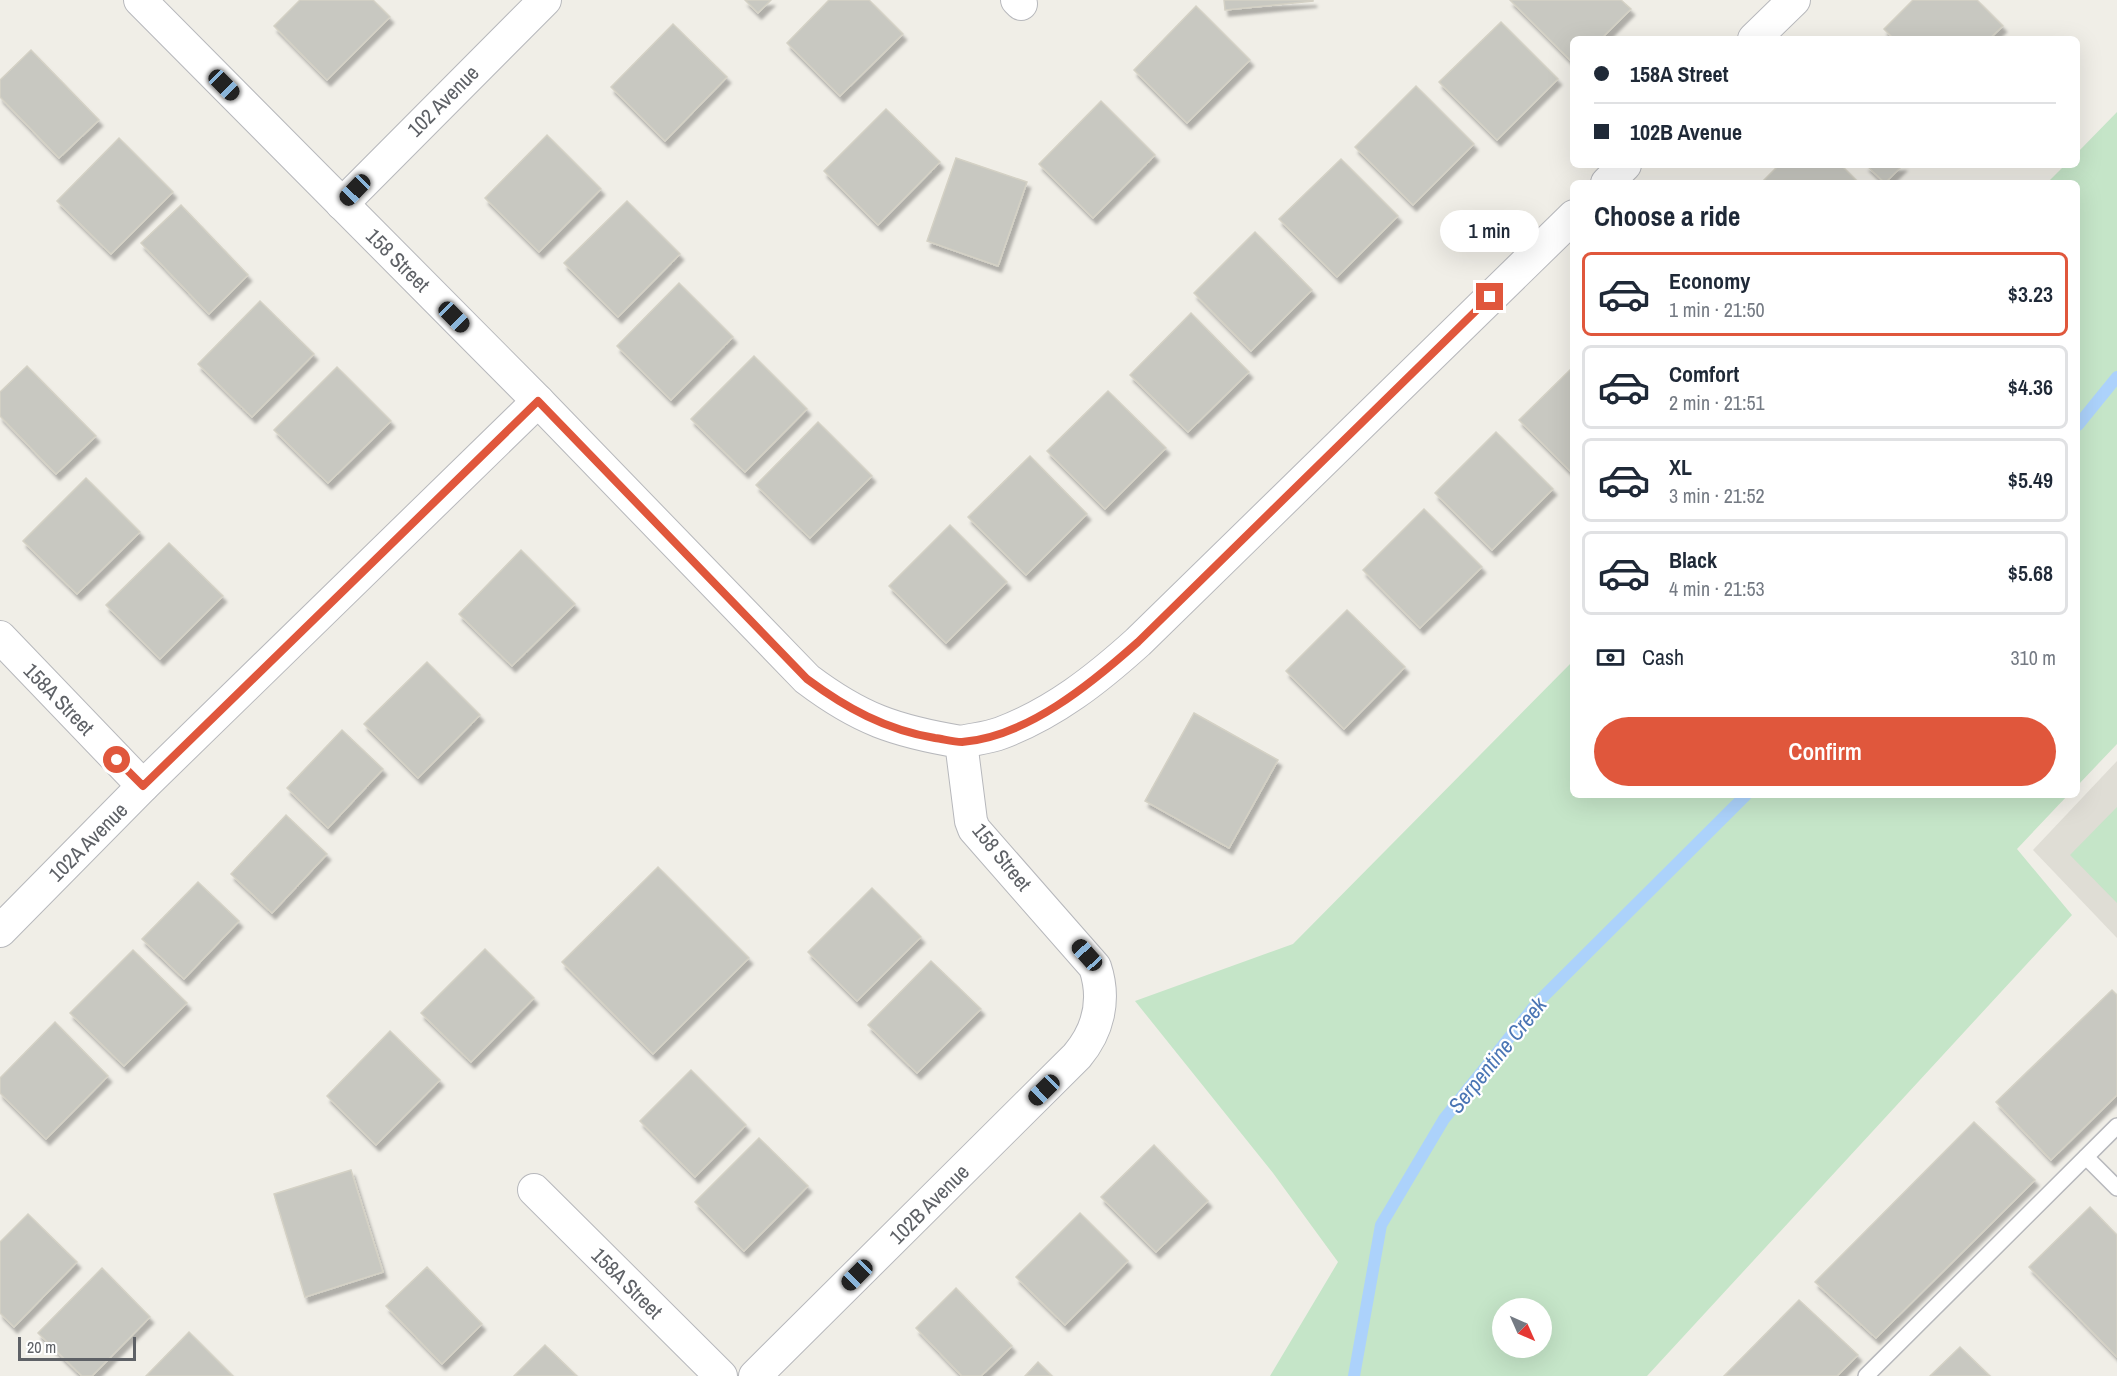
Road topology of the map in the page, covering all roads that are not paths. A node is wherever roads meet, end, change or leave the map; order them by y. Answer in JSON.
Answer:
{"nodes":[{"id":1,"x":140,"y":0,"type":"edge"},
{"id":2,"x":545,"y":0,"type":"edge"},
{"id":3,"x":1794,"y":0,"type":"edge"},
{"id":4,"x":1757,"y":36,"type":"edge"},
{"id":5,"x":1622,"y":168,"type":"edge"},
{"id":6,"x":1610,"y":180,"type":"edge"},
{"id":7,"x":342,"y":204,"type":"junction"},
{"id":8,"x":1570,"y":220,"type":"edge"},
{"id":9,"x":538,"y":401,"type":"junction"},
{"id":10,"x":0,"y":637,"type":"edge"},
{"id":11,"x":961,"y":742,"type":"junction"},
{"id":12,"x":143,"y":786,"type":"junction"},
{"id":13,"x":0,"y":931,"type":"edge"},
{"id":14,"x":1077,"y":1056,"type":"joint"},
{"id":15,"x":2117,"y":1126,"type":"edge"},
{"id":16,"x":2086,"y":1157,"type":"junction"},
{"id":17,"x":2117,"y":1188,"type":"edge"},
{"id":18,"x":534,"y":1190,"type":"dead end"},
{"id":19,"x":772,"y":1370,"type":"edge"},
{"id":20,"x":721,"y":1376,"type":"edge"},
{"id":21,"x":1866,"y":1376,"type":"edge"}],
"edges":[{"from":1,"to":7,"type":"street","name":"158 Street"},
{"from":2,"to":7,"type":"street","name":"102 Avenue"},
{"from":3,"to":4,"type":"street"},
{"from":5,"to":6,"type":"street"},
{"from":7,"to":9,"type":"street","name":"158 Street"},
{"from":8,"to":11,"type":"street"},
{"from":9,"to":11,"type":"street","name":"158 Street"},
{"from":9,"to":12,"type":"street","name":"102A Avenue"},
{"from":10,"to":12,"type":"street","name":"158A Street"},
{"from":11,"to":14,"type":"street","name":"158 Street"},
{"from":12,"to":13,"type":"street","name":"102A Avenue"},
{"from":14,"to":19,"type":"street","name":"102B Avenue"},
{"from":15,"to":16,"type":"lane"},
{"from":16,"to":17,"type":"lane"},
{"from":16,"to":21,"type":"lane"},
{"from":18,"to":20,"type":"street","name":"158A Street"}]}
